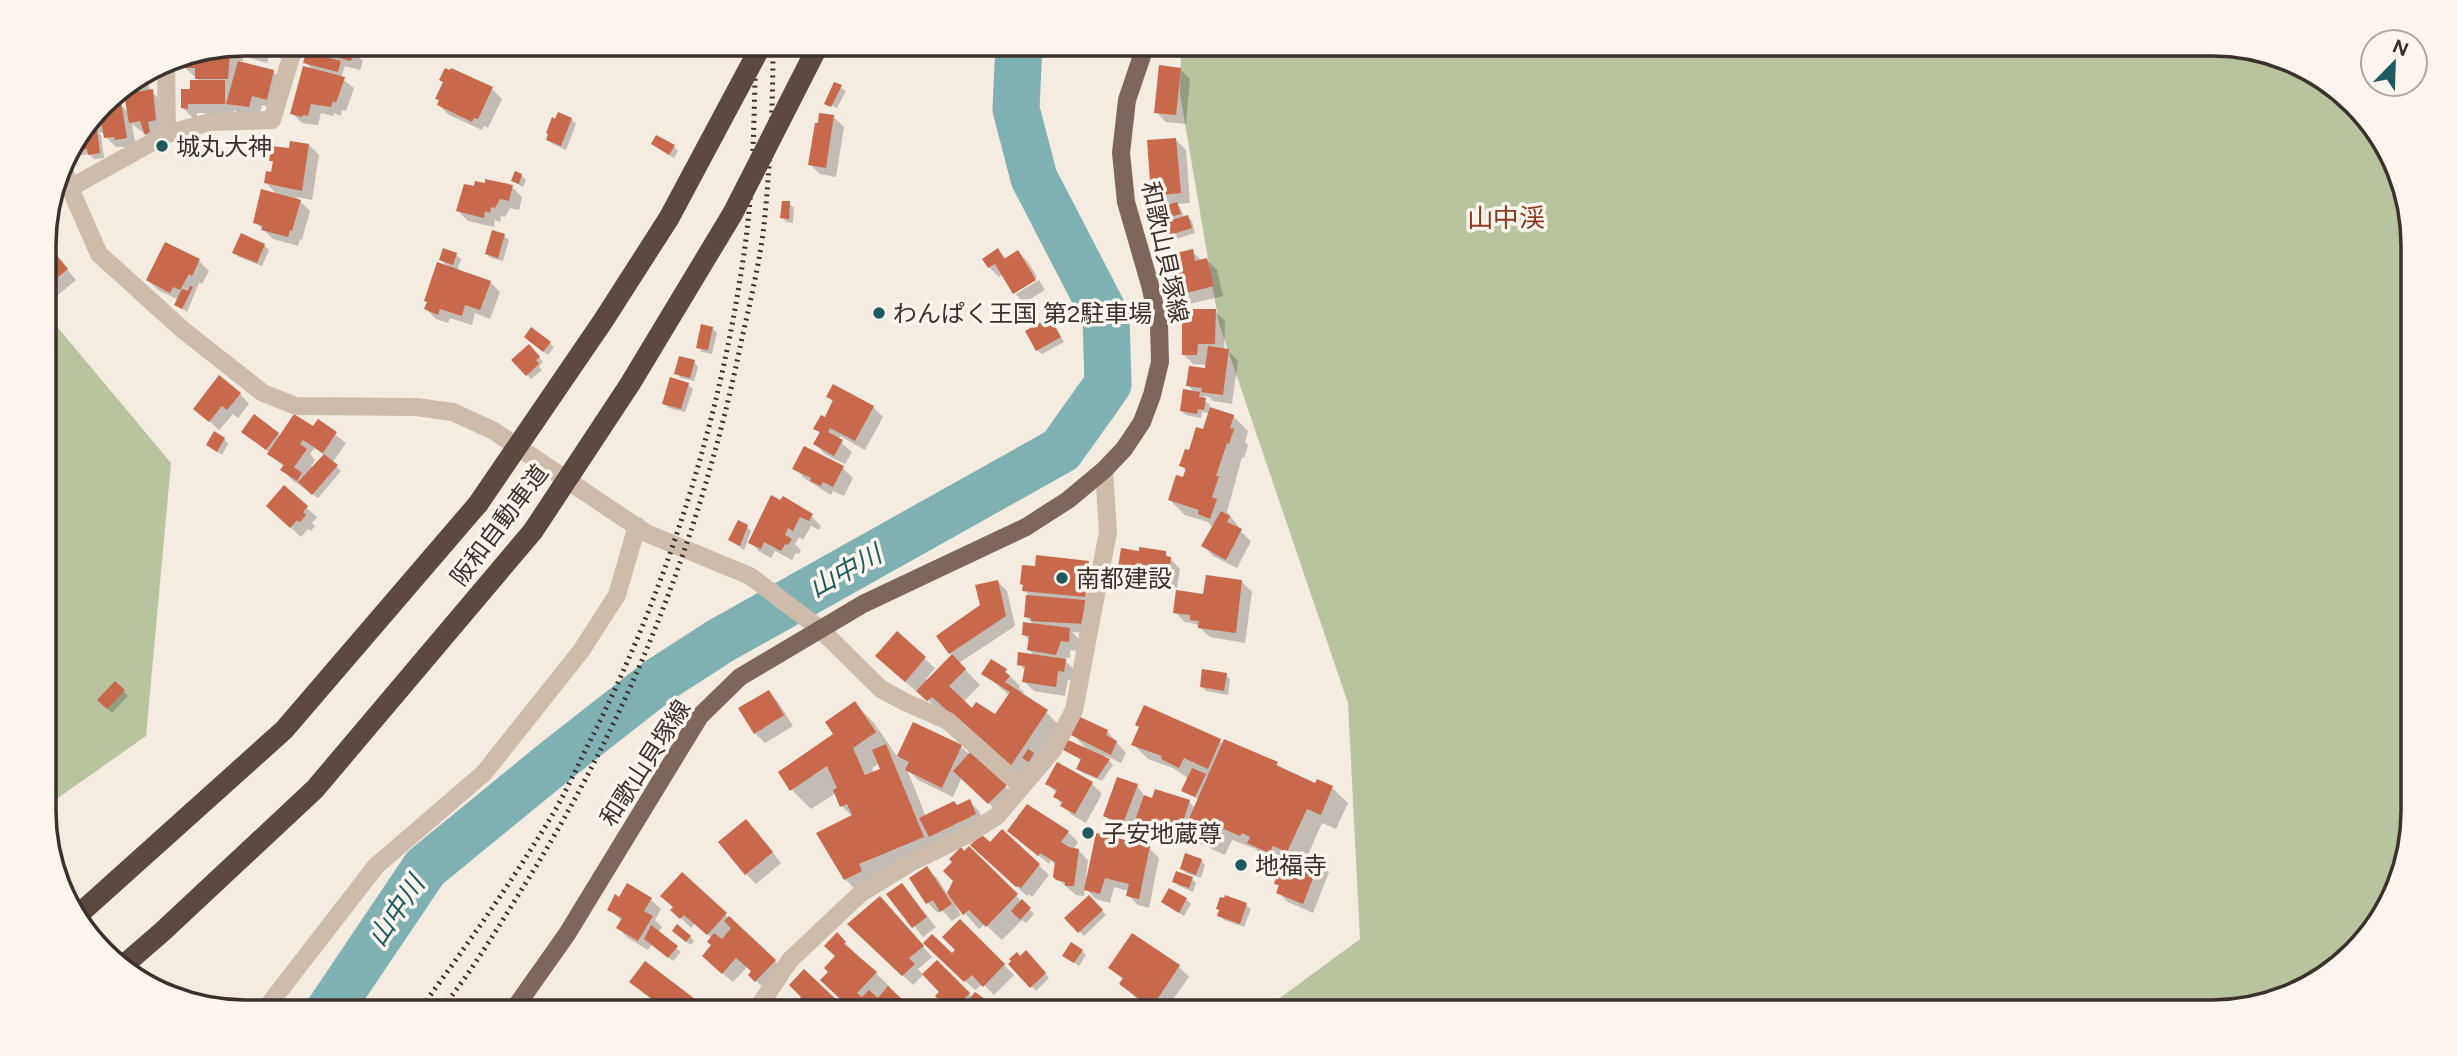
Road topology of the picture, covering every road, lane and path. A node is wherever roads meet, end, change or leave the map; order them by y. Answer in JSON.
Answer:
{"nodes":[{"id":1,"x":291,"y":56,"type":"edge"},
{"id":2,"x":756,"y":56,"type":"edge"},
{"id":3,"x":813,"y":56,"type":"edge"},
{"id":4,"x":1142,"y":56,"type":"edge"},
{"id":5,"x":166,"y":73,"type":"edge"},
{"id":6,"x":167,"y":134,"type":"junction"},
{"id":7,"x":67,"y":180,"type":"edge"},
{"id":8,"x":70,"y":188,"type":"junction"},
{"id":9,"x":1104,"y":470,"type":"junction"},
{"id":10,"x":637,"y":526,"type":"junction"},
{"id":11,"x":820,"y":628,"type":"junction"},
{"id":12,"x":1023,"y":787,"type":"junction"},
{"id":13,"x":84,"y":910,"type":"edge"},
{"id":14,"x":129,"y":960,"type":"edge"},
{"id":15,"x":272,"y":1000,"type":"edge"},
{"id":16,"x":521,"y":1000,"type":"edge"},
{"id":17,"x":763,"y":1000,"type":"edge"}],
"edges":[{"from":1,"to":6,"type":"street"},
{"from":2,"to":13,"type":"highway","name":"阪和自動車道","bridge":true},
{"from":3,"to":14,"type":"highway","name":"阪和自動車道","bridge":true},
{"from":4,"to":9,"type":"main road","name":"和歌山貝塚線"},
{"from":5,"to":6,"type":"street"},
{"from":6,"to":8,"type":"street"},
{"from":7,"to":8,"type":"street"},
{"from":8,"to":10,"type":"street"},
{"from":9,"to":11,"type":"main road","name":"和歌山貝塚線"},
{"from":9,"to":12,"type":"street"},
{"from":10,"to":11,"type":"street"},
{"from":10,"to":15,"type":"street"},
{"from":11,"to":12,"type":"street"},
{"from":11,"to":16,"type":"main road","name":"和歌山貝塚線"},
{"from":12,"to":17,"type":"street"}]}
